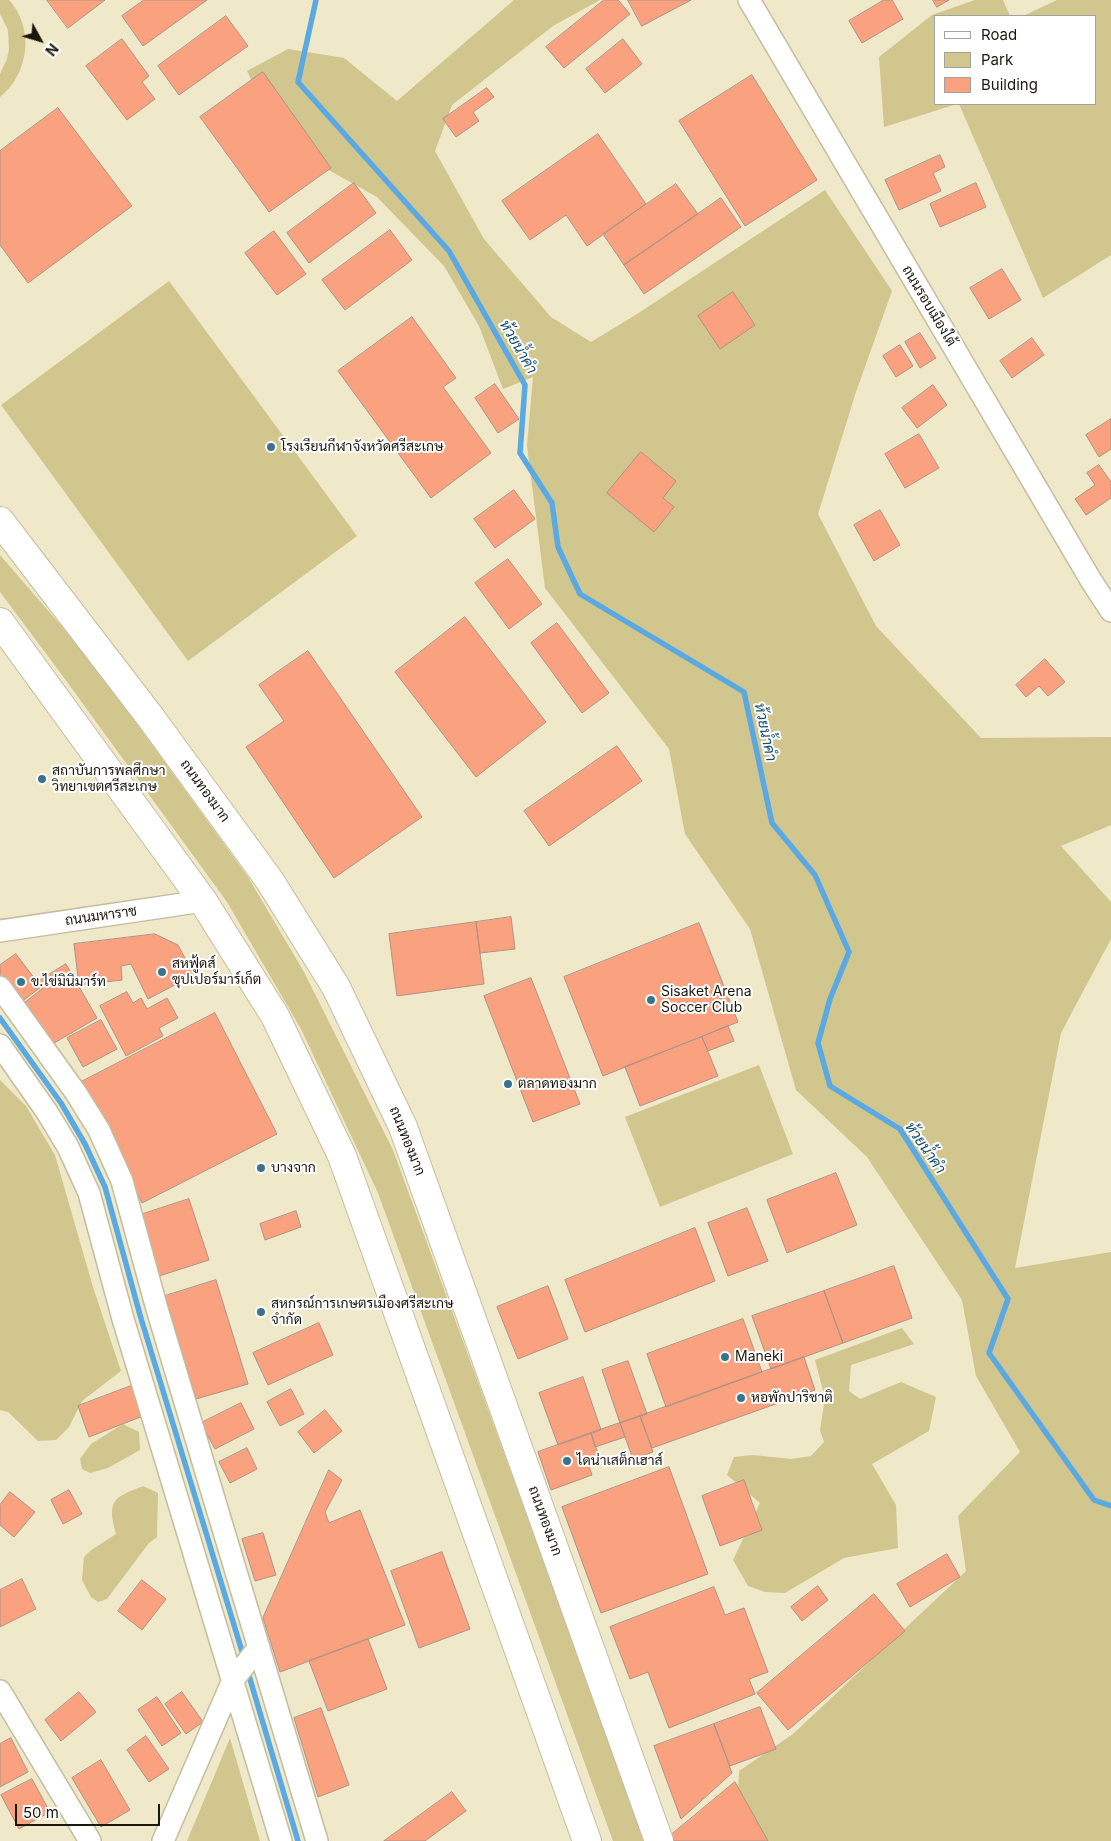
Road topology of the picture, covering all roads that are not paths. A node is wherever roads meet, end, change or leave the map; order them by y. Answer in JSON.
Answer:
{"nodes":[{"id":1,"x":749,"y":0,"type":"edge"},
{"id":2,"x":0,"y":520,"type":"edge"},
{"id":3,"x":1111,"y":611,"type":"edge"},
{"id":4,"x":0,"y":622,"type":"edge"},
{"id":5,"x":203,"y":900,"type":"junction"},
{"id":6,"x":0,"y":931,"type":"edge"},
{"id":7,"x":0,"y":987,"type":"edge"},
{"id":8,"x":0,"y":1045,"type":"edge"},
{"id":9,"x":259,"y":1647,"type":"junction"},
{"id":10,"x":233,"y":1680,"type":"junction"},
{"id":11,"x":0,"y":1691,"type":"edge"},
{"id":12,"x":90,"y":1841,"type":"edge"},
{"id":13,"x":163,"y":1841,"type":"edge"},
{"id":14,"x":281,"y":1841,"type":"edge"},
{"id":15,"x":317,"y":1841,"type":"edge"},
{"id":16,"x":587,"y":1841,"type":"edge"},
{"id":17,"x":659,"y":1841,"type":"edge"}],
"edges":[{"from":1,"to":3,"type":"street","name":"ถนนรอบเมืองใต้"},
{"from":2,"to":17,"type":"main road","name":"ถนนทองมาก"},
{"from":4,"to":5,"type":"main road"},
{"from":5,"to":6,"type":"street","name":"ถนนมหาราช"},
{"from":5,"to":16,"type":"main road"},
{"from":7,"to":9,"type":"street"},
{"from":8,"to":10,"type":"street"},
{"from":9,"to":10,"type":"street"},
{"from":9,"to":15,"type":"street"},
{"from":10,"to":13,"type":"street"},
{"from":10,"to":14,"type":"street"},
{"from":11,"to":12,"type":"street"}]}
